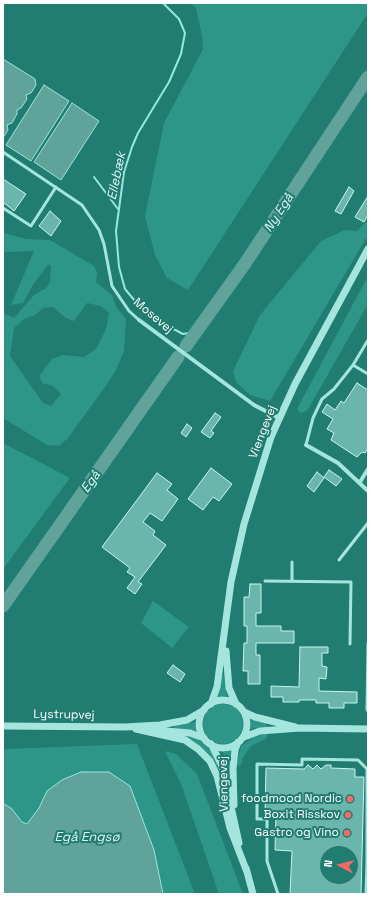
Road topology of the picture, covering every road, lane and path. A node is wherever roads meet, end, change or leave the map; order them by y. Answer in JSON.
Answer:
{"nodes":[{"id":1,"x":3,"y":152,"type":"edge"},
{"id":2,"x":56,"y":187,"type":"junction"},
{"id":3,"x":3,"y":208,"type":"edge"},
{"id":4,"x":368,"y":249,"type":"edge"},
{"id":5,"x":139,"y":320,"type":"joint"},
{"id":6,"x":368,"y":340,"type":"edge"},
{"id":7,"x":353,"y":365,"type":"junction"},
{"id":8,"x":368,"y":374,"type":"edge"},
{"id":9,"x":279,"y":418,"type":"junction"},
{"id":10,"x":306,"y":445,"type":"joint"},
{"id":11,"x":368,"y":469,"type":"edge"},
{"id":12,"x":360,"y":482,"type":"junction"},
{"id":13,"x":368,"y":491,"type":"edge"},
{"id":14,"x":368,"y":523,"type":"edge"},
{"id":15,"x":339,"y":560,"type":"dead end"},
{"id":16,"x":292,"y":562,"type":"dead end"},
{"id":17,"x":264,"y":581,"type":"dead end"},
{"id":18,"x":292,"y":581,"type":"junction"},
{"id":19,"x":225,"y":639,"type":"junction"},
{"id":20,"x":368,"y":643,"type":"edge"},
{"id":21,"x":350,"y":644,"type":"dead end"},
{"id":22,"x":211,"y":704,"type":"junction"},
{"id":23,"x":236,"y":704,"type":"junction"},
{"id":24,"x":204,"y":710,"type":"junction"},
{"id":25,"x":367,"y":710,"type":"dead end"},
{"id":26,"x":244,"y":712,"type":"junction"},
{"id":27,"x":3,"y":726,"type":"edge"},
{"id":28,"x":126,"y":727,"type":"junction"},
{"id":29,"x":300,"y":728,"type":"junction"},
{"id":30,"x":136,"y":729,"type":"junction"},
{"id":31,"x":368,"y":729,"type":"edge"},
{"id":32,"x":241,"y":740,"type":"junction"},
{"id":33,"x":208,"y":742,"type":"junction"},
{"id":34,"x":368,"y":770,"type":"edge"},
{"id":35,"x":236,"y":827,"type":"junction"},
{"id":36,"x":367,"y":863,"type":"edge"},
{"id":37,"x":247,"y":872,"type":"junction"},
{"id":38,"x":253,"y":894,"type":"edge"},
{"id":39,"x":278,"y":894,"type":"edge"},
{"id":40,"x":366,"y":894,"type":"edge"}],
"edges":[{"from":1,"to":2,"type":"lane","name":"Mosevej"},
{"from":2,"to":3,"type":"lane"},
{"from":2,"to":5,"type":"lane","name":"Mosevej"},
{"from":4,"to":9,"type":"street","name":"Viengevej"},
{"from":5,"to":9,"type":"street","name":"Mosevej"},
{"from":6,"to":7,"type":"lane"},
{"from":7,"to":8,"type":"lane"},
{"from":7,"to":10,"type":"lane"},
{"from":9,"to":19,"type":"street","name":"Viengevej"},
{"from":10,"to":12,"type":"street"},
{"from":11,"to":12,"type":"street"},
{"from":12,"to":13,"type":"street"},
{"from":14,"to":15,"type":"lane"},
{"from":16,"to":18,"type":"lane"},
{"from":17,"to":18,"type":"lane"},
{"from":18,"to":21,"type":"lane"},
{"from":19,"to":22,"type":"street","name":"Viengevej"},
{"from":19,"to":23,"type":"street","name":"Viengevej"},
{"from":20,"to":25,"type":"lane"},
{"from":22,"to":23,"type":"street"},
{"from":22,"to":24,"type":"street"},
{"from":23,"to":26,"type":"street"},
{"from":24,"to":28,"type":"street","name":"Lystrupvej"},
{"from":24,"to":33,"type":"street"},
{"from":26,"to":29,"type":"street"},
{"from":26,"to":32,"type":"street"},
{"from":27,"to":28,"type":"street","name":"Lystrupvej"},
{"from":28,"to":30,"type":"street","name":"Lystrupvej"},
{"from":29,"to":31,"type":"street"},
{"from":29,"to":32,"type":"street"},
{"from":30,"to":33,"type":"street","name":"Lystrupvej"},
{"from":30,"to":37,"type":"street"},
{"from":32,"to":33,"type":"street"},
{"from":32,"to":35,"type":"street","name":"Viengevej"},
{"from":33,"to":35,"type":"street","name":"Viengevej"},
{"from":34,"to":36,"type":"lane"},
{"from":34,"to":39,"type":"lane"},
{"from":35,"to":37,"type":"street","name":"Viengevej"},
{"from":36,"to":40,"type":"lane"},
{"from":37,"to":38,"type":"street","name":"Viengevej"}]}
